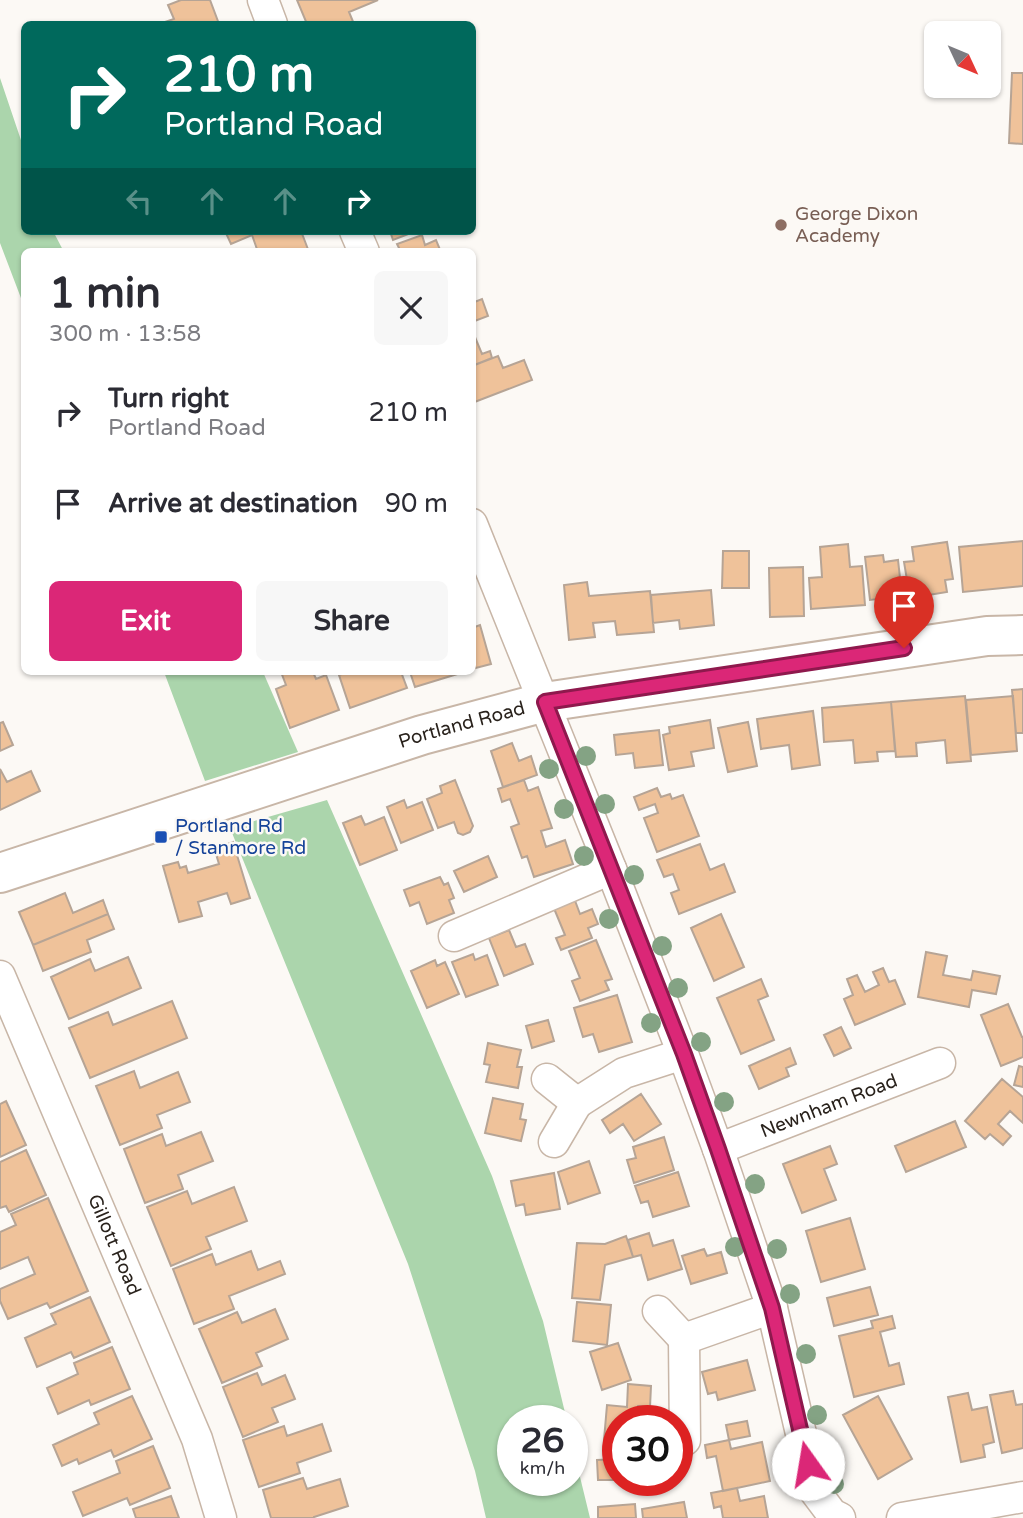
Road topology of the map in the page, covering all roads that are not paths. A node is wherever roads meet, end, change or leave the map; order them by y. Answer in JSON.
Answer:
{"nodes":[{"id":1,"x":262,"y":0,"type":"edge"},
{"id":2,"x":271,"y":21,"type":"edge"},
{"id":3,"x":476,"y":534,"type":"edge"},
{"id":4,"x":1023,"y":635,"type":"edge"},
{"id":5,"x":545,"y":702,"type":"junction"},
{"id":6,"x":611,"y":869,"type":"junction"},
{"id":7,"x":0,"y":873,"type":"edge"},
{"id":8,"x":454,"y":936,"type":"dead end"},
{"id":9,"x":0,"y":976,"type":"edge"},
{"id":10,"x":684,"y":1054,"type":"junction"},
{"id":11,"x":940,"y":1063,"type":"dead end"},
{"id":12,"x":547,"y":1079,"type":"dead end"},
{"id":13,"x":577,"y":1103,"type":"junction"},
{"id":14,"x":554,"y":1142,"type":"dead end"},
{"id":15,"x":718,"y":1149,"type":"junction"},
{"id":16,"x":772,"y":1308,"type":"junction"},
{"id":17,"x":659,"y":1311,"type":"dead end"},
{"id":18,"x":684,"y":1339,"type":"junction"},
{"id":19,"x":685,"y":1405,"type":"edge"},
{"id":20,"x":1009,"y":1505,"type":"edge"},
{"id":21,"x":836,"y":1516,"type":"edge"},
{"id":22,"x":221,"y":1518,"type":"edge"},
{"id":23,"x":902,"y":1518,"type":"edge"}],
"edges":[{"from":1,"to":2,"type":"street"},
{"from":3,"to":5,"type":"street"},
{"from":4,"to":5,"type":"main road","name":"Portland Road"},
{"from":5,"to":6,"type":"street"},
{"from":5,"to":7,"type":"main road","name":"Portland Road"},
{"from":6,"to":8,"type":"street"},
{"from":6,"to":10,"type":"street"},
{"from":9,"to":22,"type":"street","name":"Gillott Road"},
{"from":10,"to":13,"type":"street"},
{"from":10,"to":15,"type":"street"},
{"from":11,"to":15,"type":"street","name":"Newnham Road"},
{"from":12,"to":13,"type":"street"},
{"from":13,"to":14,"type":"street"},
{"from":15,"to":16,"type":"street"},
{"from":16,"to":18,"type":"street"},
{"from":16,"to":21,"type":"street"},
{"from":17,"to":18,"type":"street"},
{"from":18,"to":19,"type":"street"},
{"from":20,"to":23,"type":"street"}]}
